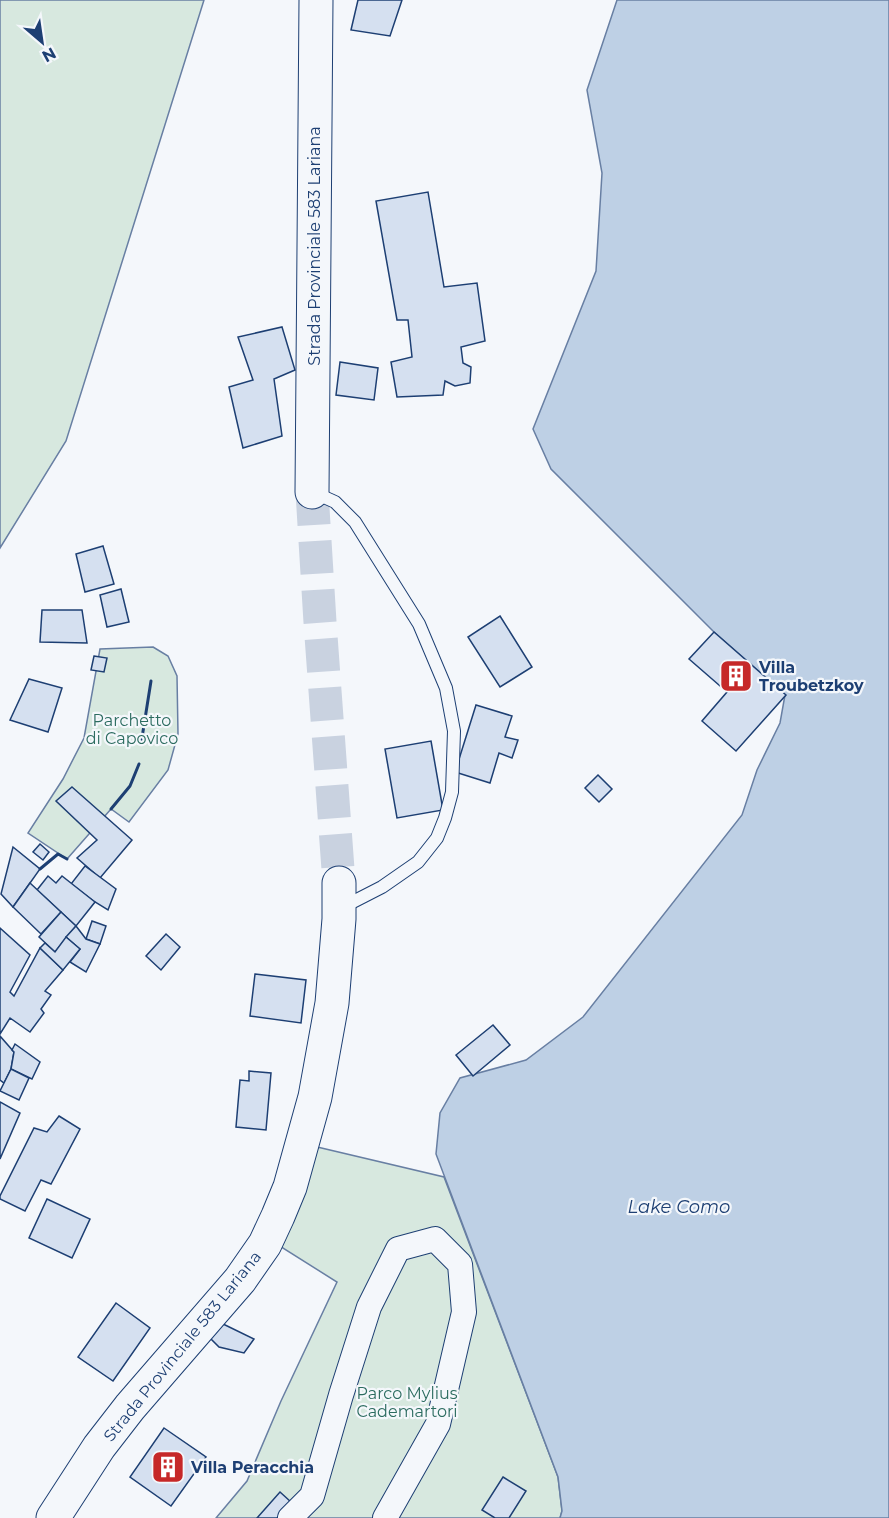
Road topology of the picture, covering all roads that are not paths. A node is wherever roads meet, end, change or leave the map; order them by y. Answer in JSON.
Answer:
{"nodes":[{"id":1,"x":316,"y":0,"type":"edge"},
{"id":2,"x":312,"y":492,"type":"joint"},
{"id":3,"x":339,"y":896,"type":"joint"},
{"id":4,"x":53,"y":1518,"type":"edge"},
{"id":5,"x":290,"y":1518,"type":"edge"},
{"id":6,"x":385,"y":1518,"type":"edge"}],
"edges":[{"from":1,"to":2,"type":"main road","name":"Strada Provinciale 583 Lariana"},
{"from":2,"to":3,"type":"lane"},
{"from":3,"to":4,"type":"main road","name":"Strada Provinciale 583 Lariana"},
{"from":5,"to":6,"type":"street"}]}
